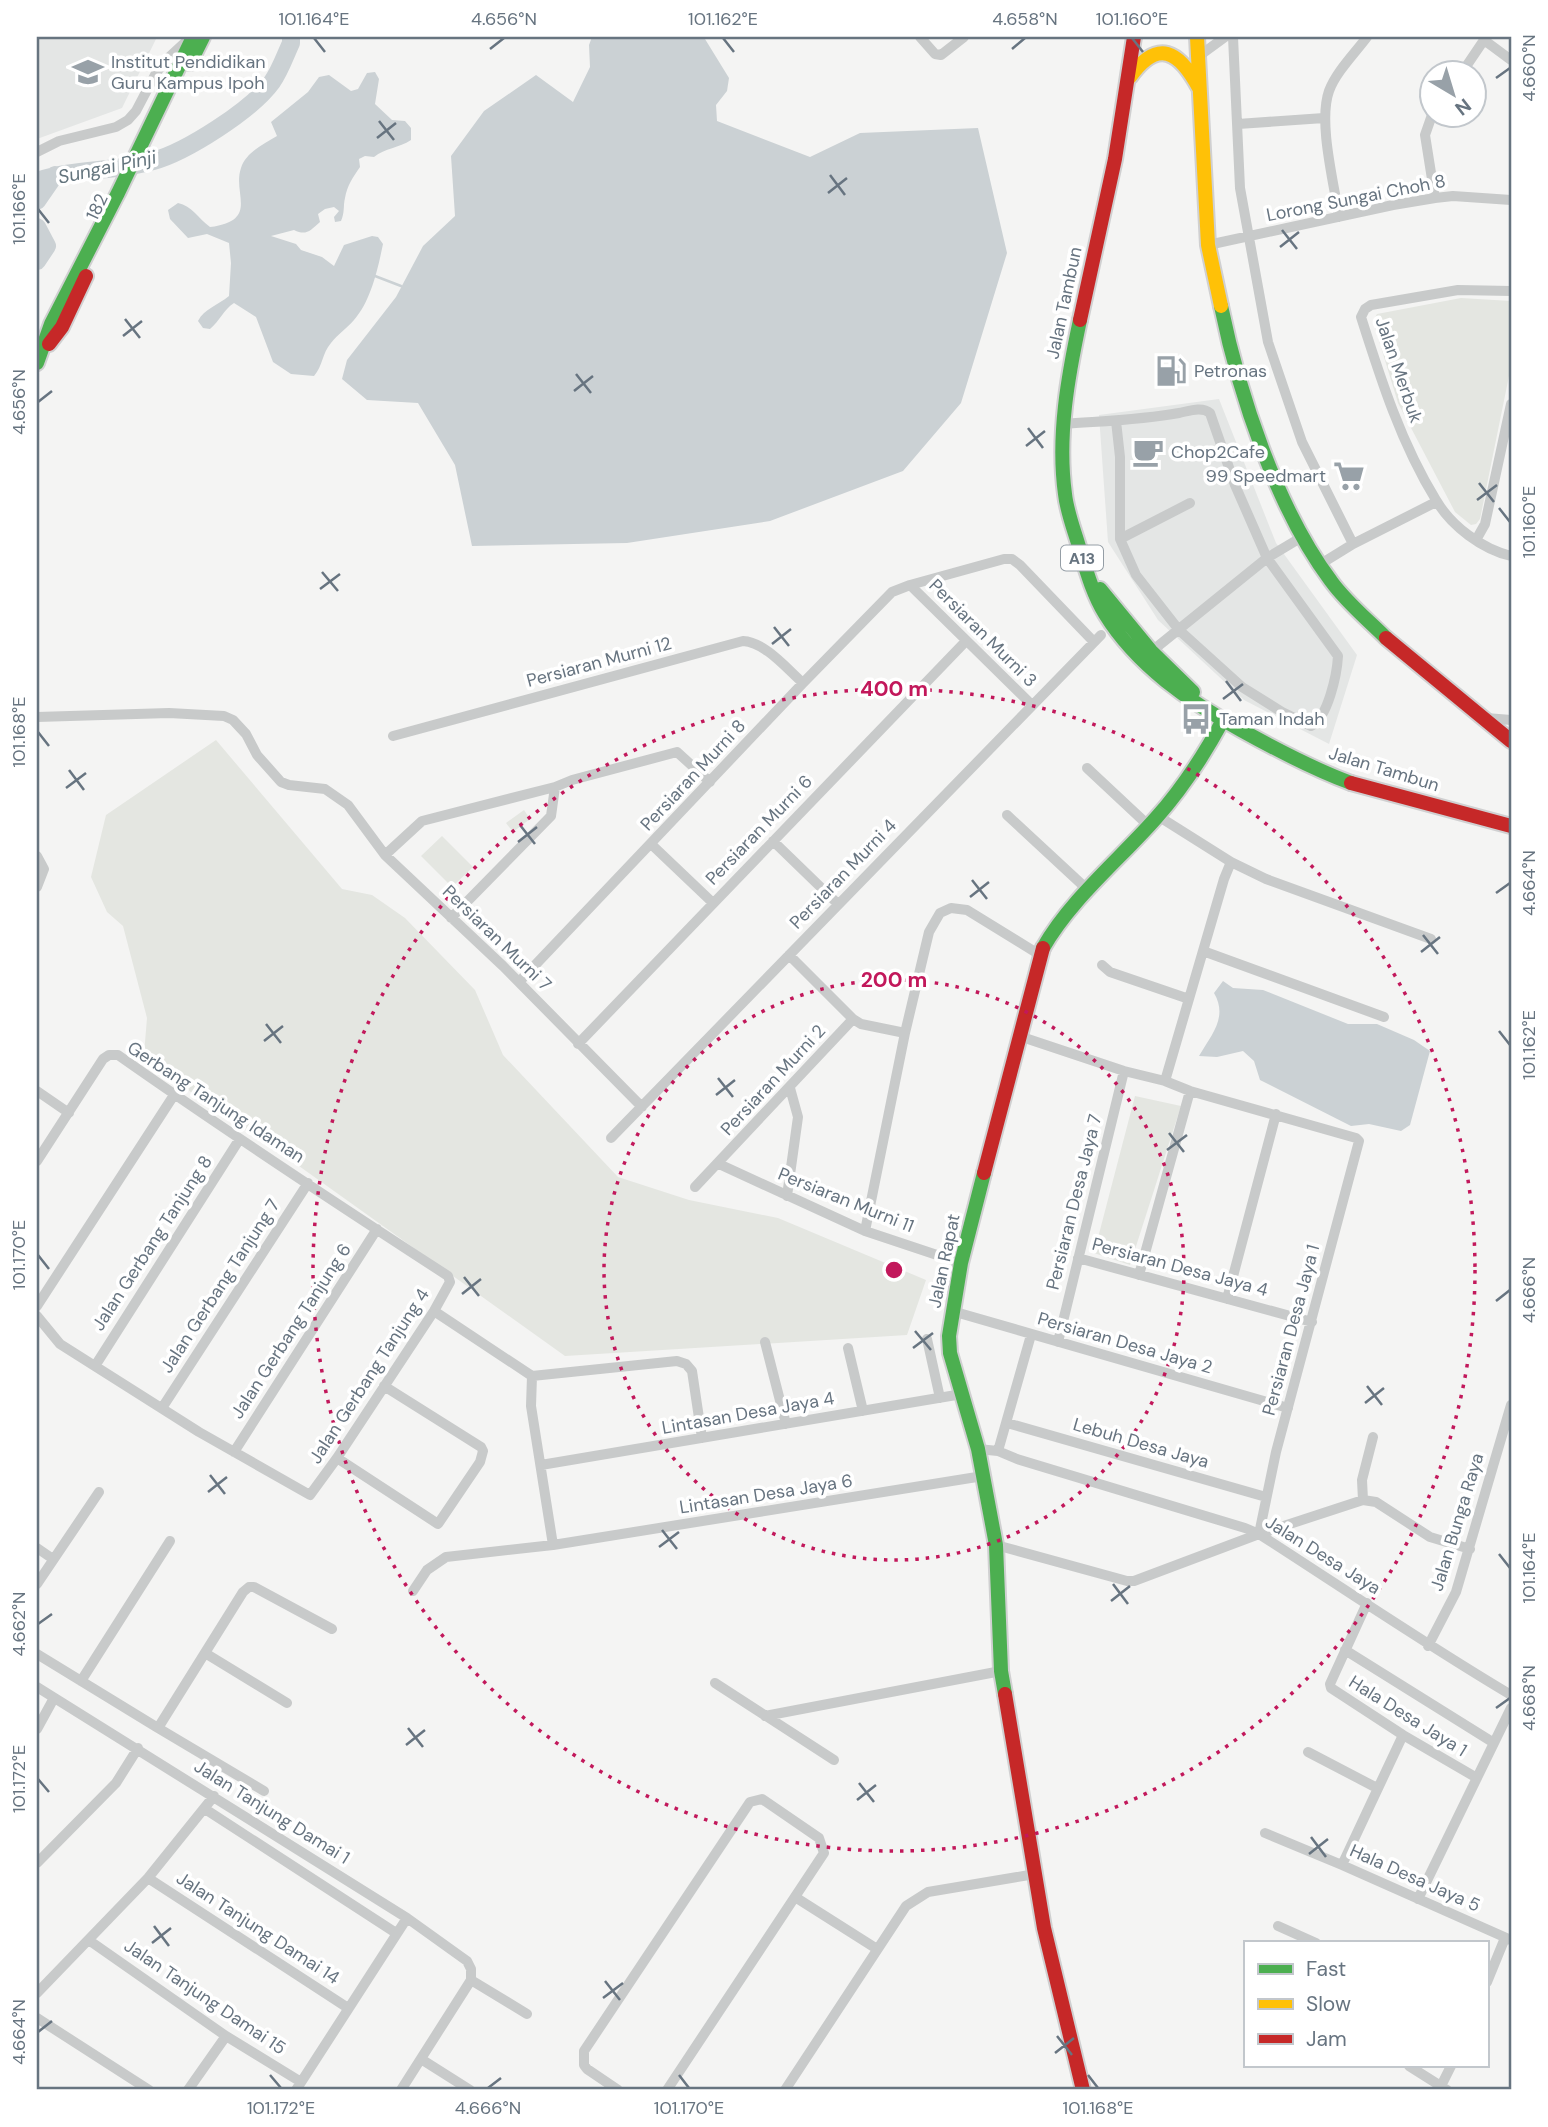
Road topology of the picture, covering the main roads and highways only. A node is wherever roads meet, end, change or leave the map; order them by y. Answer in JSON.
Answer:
{"nodes":[{"id":1,"x":192,"y":37,"type":"edge"},
{"id":2,"x":204,"y":37,"type":"edge"},
{"id":3,"x":1135,"y":37,"type":"edge"},
{"id":4,"x":1197,"y":37,"type":"edge"},
{"id":5,"x":1127,"y":82,"type":"junction"},
{"id":6,"x":1201,"y":93,"type":"junction"},
{"id":7,"x":141,"y":150,"type":"junction"},
{"id":8,"x":39,"y":358,"type":"edge"},
{"id":9,"x":1090,"y":582,"type":"junction"},
{"id":10,"x":1143,"y":654,"type":"junction"},
{"id":11,"x":1219,"y":717,"type":"junction"},
{"id":12,"x":1511,"y":741,"type":"edge"},
{"id":13,"x":1511,"y":826,"type":"edge"},
{"id":14,"x":1083,"y":2090,"type":"edge"}],
"edges":[{"from":1,"to":7,"type":"main road","name":"182"},
{"from":2,"to":7,"type":"main road","name":"182"},
{"from":3,"to":5,"type":"main road","name":"Jalan Tambun","number":"A13"},
{"from":4,"to":6,"type":"main road"},
{"from":5,"to":6,"type":"main road"},
{"from":5,"to":9,"type":"main road","name":"Jalan Tambun","number":"A13"},
{"from":6,"to":12,"type":"main road"},
{"from":7,"to":8,"type":"main road","name":"182"},
{"from":9,"to":10,"type":"main road","name":"Jalan Tambun","number":"A13"},
{"from":9,"to":10,"type":"main road"},
{"from":10,"to":11,"type":"main road","name":"Jalan Tambun","number":"A13"},
{"from":11,"to":13,"type":"main road","name":"Jalan Tambun","number":"A13"},
{"from":11,"to":14,"type":"main road","name":"Jalan Rapat"}]}
